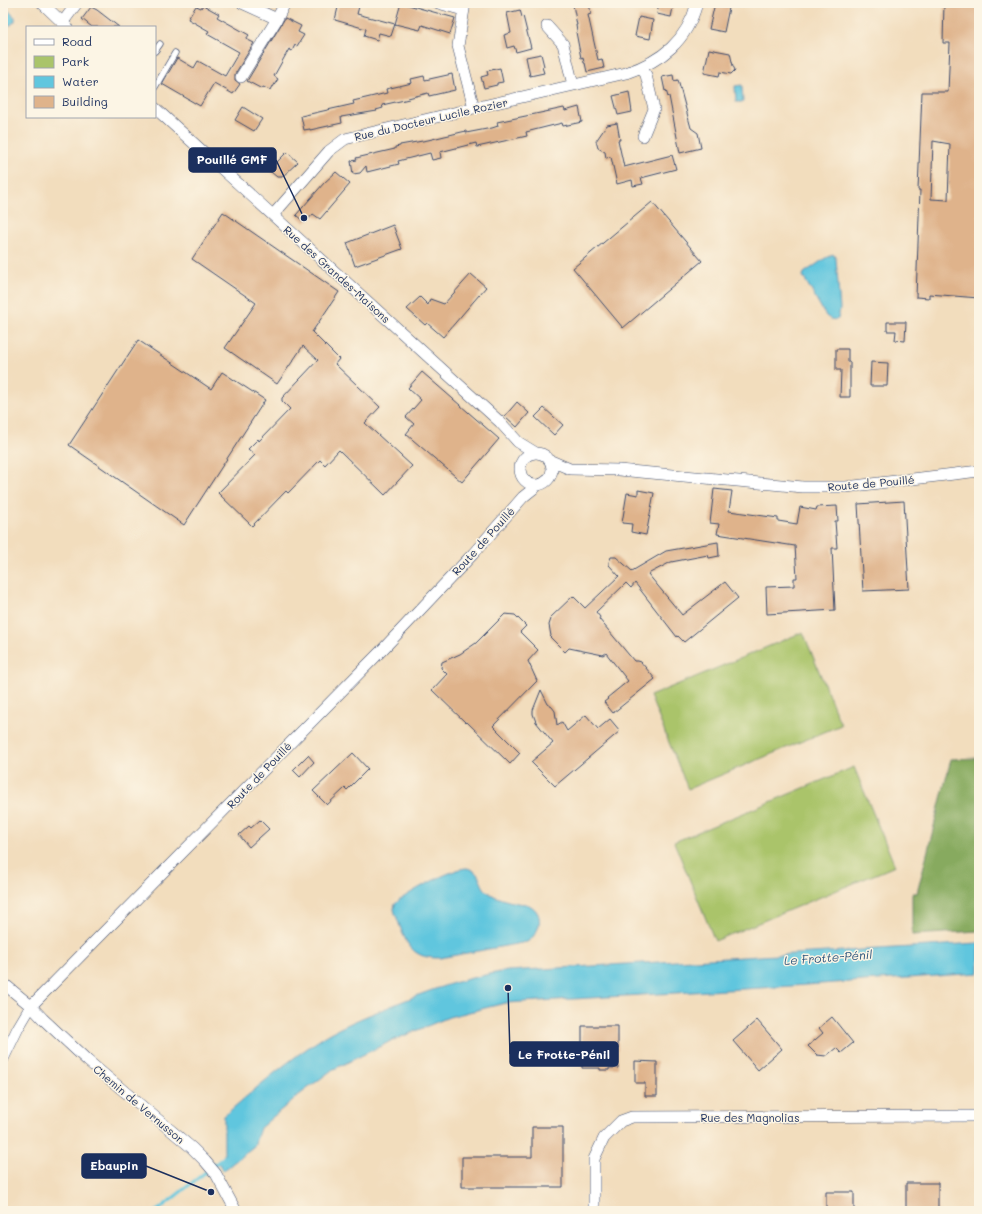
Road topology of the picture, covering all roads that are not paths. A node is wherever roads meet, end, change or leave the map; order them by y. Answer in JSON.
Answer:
{"nodes":[{"id":1,"x":42,"y":3,"type":"edge"},
{"id":2,"x":77,"y":3,"type":"edge"},
{"id":3,"x":242,"y":3,"type":"edge"},
{"id":4,"x":285,"y":3,"type":"edge"},
{"id":5,"x":438,"y":3,"type":"edge"},
{"id":6,"x":697,"y":3,"type":"edge"},
{"id":7,"x":464,"y":6,"type":"edge"},
{"id":8,"x":277,"y":18,"type":"junction"},
{"id":9,"x":65,"y":25,"type":"edge"},
{"id":10,"x":547,"y":26,"type":"dead end"},
{"id":11,"x":160,"y":44,"type":"dead end"},
{"id":12,"x":156,"y":50,"type":"edge"},
{"id":13,"x":175,"y":53,"type":"dead end"},
{"id":14,"x":642,"y":68,"type":"junction"},
{"id":15,"x":242,"y":76,"type":"dead end"},
{"id":16,"x":156,"y":85,"type":"edge"},
{"id":17,"x":572,"y":85,"type":"junction"},
{"id":18,"x":474,"y":108,"type":"junction"},
{"id":19,"x":156,"y":109,"type":"edge"},
{"id":20,"x":643,"y":136,"type":"dead end"},
{"id":21,"x":273,"y":215,"type":"junction"},
{"id":22,"x":518,"y":442,"type":"junction"},
{"id":23,"x":536,"y":453,"type":"junction"},
{"id":24,"x":522,"y":460,"type":"junction"},
{"id":25,"x":549,"y":460,"type":"junction"},
{"id":26,"x":570,"y":469,"type":"junction"},
{"id":27,"x":979,"y":471,"type":"edge"},
{"id":28,"x":549,"y":478,"type":"junction"},
{"id":29,"x":524,"y":480,"type":"junction"},
{"id":30,"x":538,"y":485,"type":"junction"},
{"id":31,"x":523,"y":497,"type":"junction"},
{"id":32,"x":3,"y":983,"type":"edge"},
{"id":33,"x":32,"y":1006,"type":"junction"},
{"id":34,"x":3,"y":1059,"type":"edge"},
{"id":35,"x":979,"y":1116,"type":"edge"},
{"id":36,"x":236,"y":1211,"type":"edge"},
{"id":37,"x":594,"y":1211,"type":"edge"}],
"edges":[{"from":1,"to":9,"type":"street"},
{"from":2,"to":9,"type":"street"},
{"from":3,"to":8,"type":"street"},
{"from":4,"to":8,"type":"street"},
{"from":5,"to":7,"type":"street"},
{"from":6,"to":14,"type":"street","name":"Rue du Docteur Lucile Rozier"},
{"from":7,"to":18,"type":"street"},
{"from":8,"to":15,"type":"street"},
{"from":10,"to":17,"type":"street"},
{"from":11,"to":12,"type":"lane"},
{"from":13,"to":16,"type":"lane"},
{"from":14,"to":17,"type":"street","name":"Rue du Docteur Lucile Rozier"},
{"from":14,"to":20,"type":"street"},
{"from":17,"to":18,"type":"street","name":"Rue du Docteur Lucile Rozier"},
{"from":18,"to":21,"type":"street","name":"Rue du Docteur Lucile Rozier"},
{"from":19,"to":21,"type":"street","name":"Rue des Grandes-Maisons"},
{"from":21,"to":22,"type":"street","name":"Rue des Grandes-Maisons"},
{"from":22,"to":23,"type":"street"},
{"from":22,"to":24,"type":"street"},
{"from":23,"to":24,"type":"street"},
{"from":23,"to":25,"type":"street"},
{"from":24,"to":29,"type":"street"},
{"from":25,"to":26,"type":"street","name":"Route de Pouillé"},
{"from":25,"to":28,"type":"street"},
{"from":26,"to":27,"type":"street","name":"Route de Pouillé"},
{"from":26,"to":28,"type":"street","name":"Route de Pouillé"},
{"from":28,"to":30,"type":"street"},
{"from":29,"to":30,"type":"street"},
{"from":29,"to":31,"type":"street","name":"Route de Pouillé"},
{"from":30,"to":31,"type":"street","name":"Route de Pouillé"},
{"from":31,"to":33,"type":"street","name":"Route de Pouillé"},
{"from":32,"to":33,"type":"street","name":"Chemin de Vernusson"},
{"from":33,"to":34,"type":"street","name":"Route de Pouillé"},
{"from":33,"to":36,"type":"street","name":"Chemin de Vernusson"},
{"from":35,"to":37,"type":"street","name":"Rue des Magnolias"}]}
